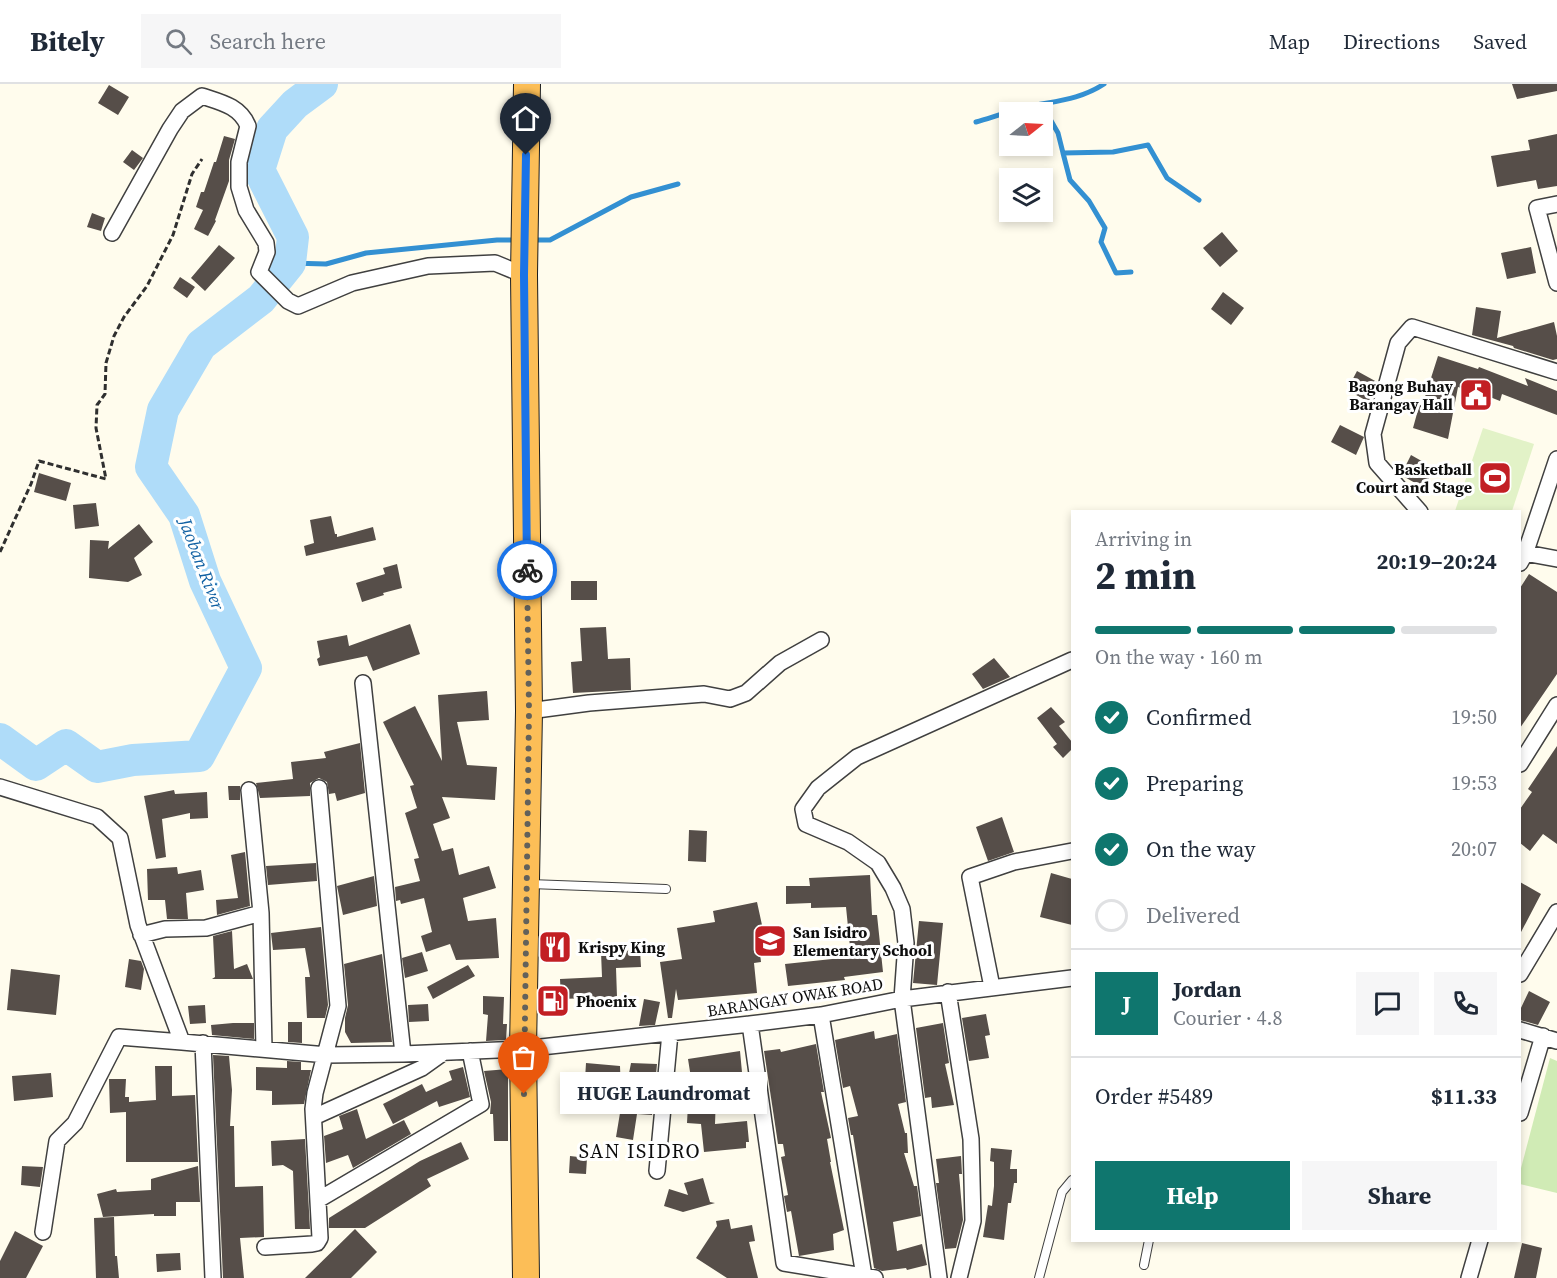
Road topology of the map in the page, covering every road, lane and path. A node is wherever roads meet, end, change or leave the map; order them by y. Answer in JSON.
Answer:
{"nodes":[{"id":1,"x":527,"y":84,"type":"edge"},
{"id":2,"x":202,"y":159,"type":"dead end"},
{"id":3,"x":1557,"y":204,"type":"edge"},
{"id":4,"x":112,"y":233,"type":"dead end"},
{"id":5,"x":524,"y":268,"type":"junction"},
{"id":6,"x":1557,"y":283,"type":"edge"},
{"id":7,"x":1557,"y":372,"type":"edge"},
{"id":8,"x":1557,"y":459,"type":"edge"},
{"id":9,"x":1418,"y":510,"type":"edge"},
{"id":10,"x":0,"y":552,"type":"edge"},
{"id":11,"x":1521,"y":556,"type":"edge"},
{"id":12,"x":1557,"y":559,"type":"edge"},
{"id":13,"x":821,"y":640,"type":"dead end"},
{"id":14,"x":1071,"y":660,"type":"edge"},
{"id":15,"x":363,"y":683,"type":"dead end"},
{"id":16,"x":1557,"y":705,"type":"edge"},
{"id":17,"x":529,"y":711,"type":"junction"},
{"id":18,"x":1521,"y":762,"type":"edge"},
{"id":19,"x":0,"y":787,"type":"edge"},
{"id":20,"x":319,"y":788,"type":"dead end"},
{"id":21,"x":249,"y":789,"type":"dead end"},
{"id":22,"x":1071,"y":851,"type":"edge"},
{"id":23,"x":526,"y":884,"type":"junction"},
{"id":24,"x":666,"y":889,"type":"dead end"},
{"id":25,"x":1557,"y":912,"type":"edge"},
{"id":26,"x":261,"y":913,"type":"junction"},
{"id":27,"x":141,"y":935,"type":"junction"},
{"id":28,"x":1521,"y":972,"type":"edge"},
{"id":29,"x":1071,"y":978,"type":"edge"},
{"id":30,"x":992,"y":987,"type":"junction"},
{"id":31,"x":948,"y":992,"type":"junction"},
{"id":32,"x":902,"y":999,"type":"junction"},
{"id":33,"x":821,"y":1015,"type":"junction"},
{"id":34,"x":750,"y":1024,"type":"junction"},
{"id":35,"x":1521,"y":1030,"type":"edge"},
{"id":36,"x":670,"y":1033,"type":"junction"},
{"id":37,"x":1550,"y":1038,"type":"edge"},
{"id":38,"x":182,"y":1042,"type":"junction"},
{"id":39,"x":203,"y":1043,"type":"junction"},
{"id":40,"x":264,"y":1049,"type":"junction"},
{"id":41,"x":523,"y":1049,"type":"junction"},
{"id":42,"x":470,"y":1051,"type":"junction"},
{"id":43,"x":443,"y":1053,"type":"junction"},
{"id":44,"x":327,"y":1054,"type":"junction"},
{"id":45,"x":403,"y":1054,"type":"junction"},
{"id":46,"x":1521,"y":1110,"type":"edge"},
{"id":47,"x":314,"y":1117,"type":"junction"},
{"id":48,"x":657,"y":1171,"type":"dead end"},
{"id":49,"x":1071,"y":1181,"type":"edge"},
{"id":50,"x":318,"y":1200,"type":"junction"},
{"id":51,"x":43,"y":1232,"type":"dead end"},
{"id":52,"x":1149,"y":1242,"type":"edge"},
{"id":53,"x":1479,"y":1242,"type":"edge"},
{"id":54,"x":266,"y":1247,"type":"dead end"},
{"id":55,"x":1144,"y":1265,"type":"dead end"},
{"id":56,"x":869,"y":1277,"type":"edge"},
{"id":57,"x":213,"y":1278,"type":"edge"},
{"id":58,"x":527,"y":1278,"type":"edge"},
{"id":59,"x":939,"y":1278,"type":"edge"},
{"id":60,"x":959,"y":1278,"type":"edge"},
{"id":61,"x":1039,"y":1278,"type":"edge"},
{"id":62,"x":1469,"y":1278,"type":"edge"}],
"edges":[{"from":1,"to":5,"type":"highway"},
{"from":2,"to":10,"type":"path"},
{"from":3,"to":6,"type":"street"},
{"from":4,"to":5,"type":"street"},
{"from":5,"to":17,"type":"highway"},
{"from":7,"to":9,"type":"street"},
{"from":8,"to":11,"type":"street"},
{"from":11,"to":12,"type":"street"},
{"from":13,"to":17,"type":"street"},
{"from":14,"to":32,"type":"street"},
{"from":15,"to":45,"type":"street"},
{"from":16,"to":18,"type":"street"},
{"from":17,"to":23,"type":"highway"},
{"from":19,"to":27,"type":"street"},
{"from":20,"to":44,"type":"street"},
{"from":21,"to":26,"type":"street"},
{"from":22,"to":30,"type":"street"},
{"from":23,"to":24,"type":"lane"},
{"from":23,"to":41,"type":"highway"},
{"from":25,"to":28,"type":"street"},
{"from":26,"to":27,"type":"street"},
{"from":26,"to":40,"type":"street"},
{"from":27,"to":38,"type":"street"},
{"from":29,"to":30,"type":"street","name":"BARANGAY OWAK ROAD"},
{"from":30,"to":31,"type":"street","name":"BARANGAY OWAK ROAD"},
{"from":31,"to":32,"type":"street","name":"BARANGAY OWAK ROAD"},
{"from":31,"to":60,"type":"street"},
{"from":32,"to":33,"type":"street","name":"BARANGAY OWAK ROAD"},
{"from":32,"to":59,"type":"street"},
{"from":33,"to":34,"type":"street","name":"BARANGAY OWAK ROAD"},
{"from":33,"to":56,"type":"street"},
{"from":34,"to":36,"type":"street","name":"BARANGAY OWAK ROAD"},
{"from":34,"to":56,"type":"street"},
{"from":35,"to":37,"type":"street"},
{"from":36,"to":41,"type":"street","name":"BARANGAY OWAK ROAD"},
{"from":36,"to":48,"type":"street"},
{"from":37,"to":46,"type":"street"},
{"from":38,"to":39,"type":"street","name":"BARANGAY OWAK ROAD"},
{"from":38,"to":51,"type":"street","name":"BARANGAY OWAK ROAD"},
{"from":39,"to":40,"type":"street","name":"BARANGAY OWAK ROAD"},
{"from":39,"to":57,"type":"street"},
{"from":40,"to":44,"type":"street","name":"BARANGAY OWAK ROAD"},
{"from":41,"to":42,"type":"street","name":"BARANGAY OWAK ROAD"},
{"from":41,"to":58,"type":"highway"},
{"from":42,"to":43,"type":"street","name":"BARANGAY OWAK ROAD"},
{"from":42,"to":50,"type":"street"},
{"from":43,"to":45,"type":"street","name":"BARANGAY OWAK ROAD"},
{"from":43,"to":47,"type":"street"},
{"from":44,"to":45,"type":"street","name":"BARANGAY OWAK ROAD"},
{"from":44,"to":47,"type":"street"},
{"from":47,"to":50,"type":"street"},
{"from":49,"to":61,"type":"lane"},
{"from":50,"to":54,"type":"street"},
{"from":52,"to":55,"type":"lane"},
{"from":53,"to":62,"type":"street"}]}
